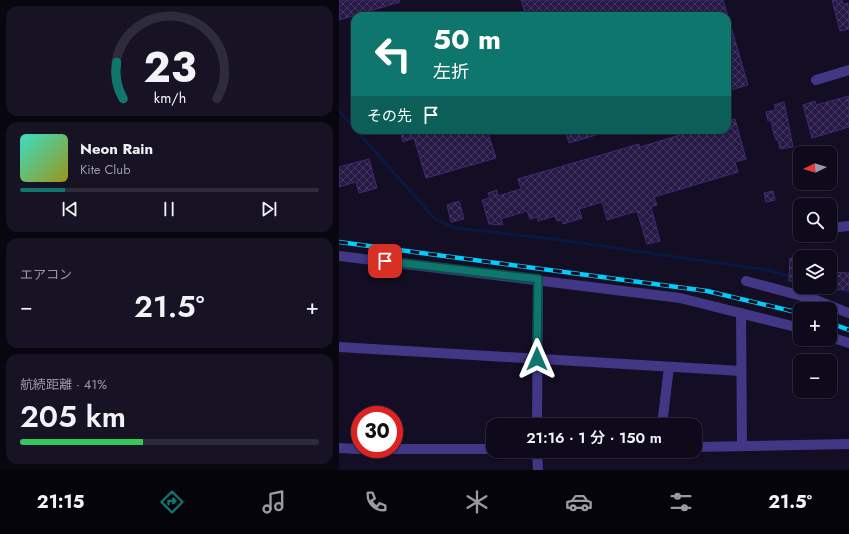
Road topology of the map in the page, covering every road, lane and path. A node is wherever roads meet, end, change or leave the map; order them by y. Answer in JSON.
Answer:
{"nodes":[{"id":1,"x":849,"y":70,"type":"edge"},
{"id":2,"x":816,"y":80,"type":"dead end"},
{"id":3,"x":849,"y":226,"type":"edge"},
{"id":4,"x":837,"y":227,"type":"edge"},
{"id":5,"x":339,"y":256,"type":"edge"},
{"id":6,"x":538,"y":279,"type":"junction"},
{"id":7,"x":746,"y":282,"type":"dead end"},
{"id":8,"x":741,"y":313,"type":"junction"},
{"id":9,"x":849,"y":313,"type":"edge"},
{"id":10,"x":793,"y":326,"type":"edge"},
{"id":11,"x":837,"y":339,"type":"edge"},
{"id":12,"x":849,"y":343,"type":"edge"},
{"id":13,"x":339,"y":347,"type":"edge"},
{"id":14,"x":537,"y":359,"type":"junction"},
{"id":15,"x":669,"y":367,"type":"junction"},
{"id":16,"x":741,"y":371,"type":"junction"},
{"id":17,"x":537,"y":418,"type":"edge"},
{"id":18,"x":663,"y":418,"type":"edge"},
{"id":19,"x":849,"y":444,"type":"edge"},
{"id":20,"x":702,"y":446,"type":"edge"},
{"id":21,"x":743,"y":446,"type":"junction"},
{"id":22,"x":339,"y":448,"type":"edge"},
{"id":23,"x":351,"y":449,"type":"edge"},
{"id":24,"x":403,"y":449,"type":"edge"},
{"id":25,"x":486,"y":449,"type":"edge"},
{"id":26,"x":537,"y":458,"type":"edge"},
{"id":27,"x":538,"y":470,"type":"edge"}],
"edges":[{"from":1,"to":2,"type":"street"},
{"from":3,"to":4,"type":"street"},
{"from":5,"to":6,"type":"street"},
{"from":6,"to":8,"type":"street"},
{"from":6,"to":14,"type":"street"},
{"from":7,"to":9,"type":"street"},
{"from":8,"to":10,"type":"street"},
{"from":8,"to":16,"type":"street"},
{"from":11,"to":12,"type":"street"},
{"from":13,"to":14,"type":"street"},
{"from":14,"to":15,"type":"street"},
{"from":14,"to":17,"type":"street"},
{"from":15,"to":16,"type":"street"},
{"from":15,"to":18,"type":"street"},
{"from":16,"to":21,"type":"street"},
{"from":19,"to":21,"type":"street"},
{"from":20,"to":21,"type":"street"},
{"from":22,"to":23,"type":"street"},
{"from":24,"to":25,"type":"street"},
{"from":26,"to":27,"type":"street"}]}
